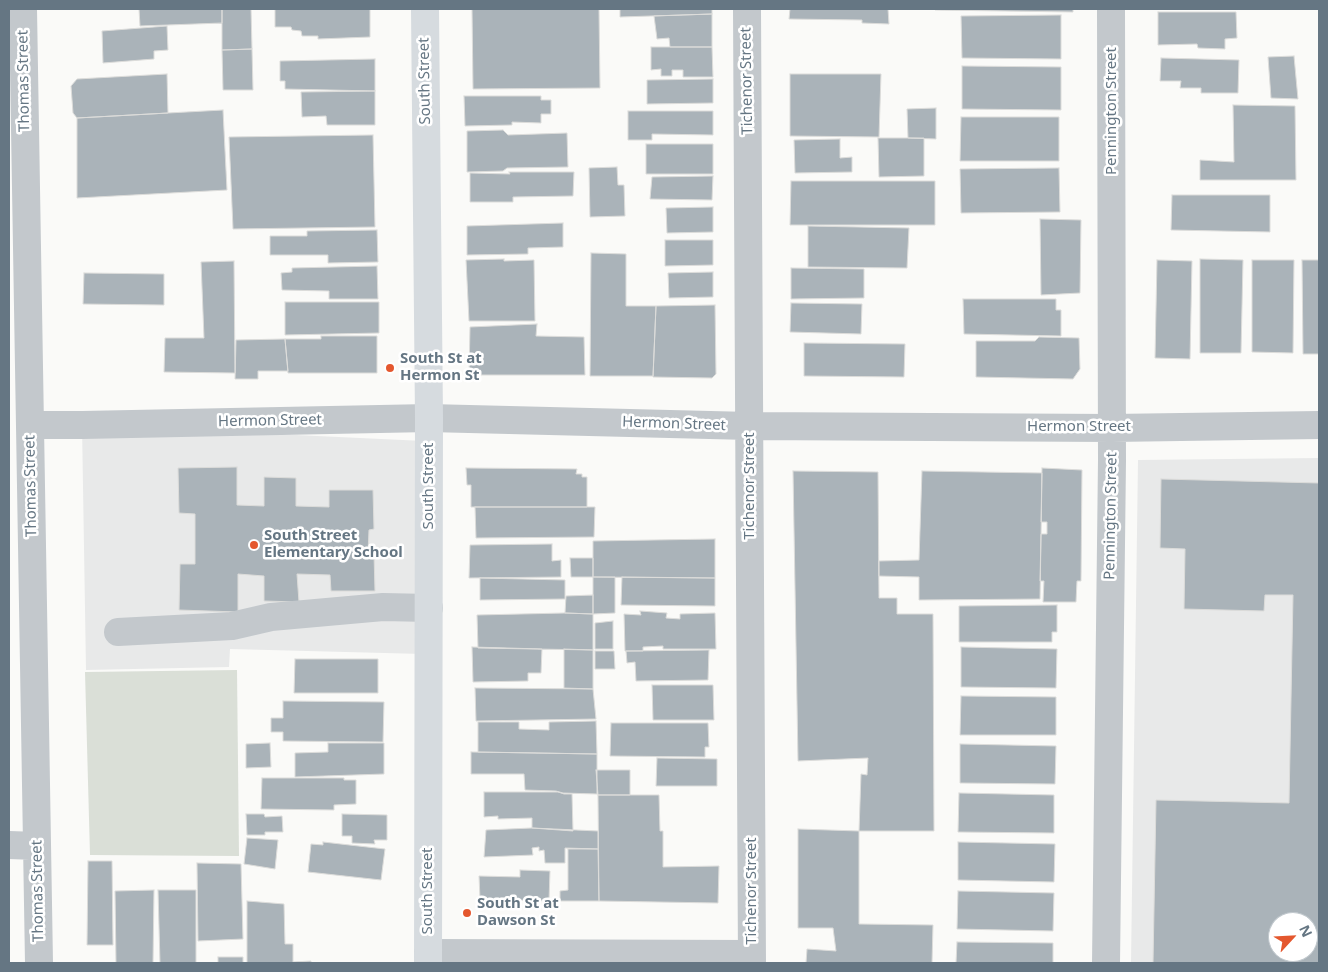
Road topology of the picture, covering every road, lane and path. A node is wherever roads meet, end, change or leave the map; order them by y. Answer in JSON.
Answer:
{"nodes":[{"id":1,"x":23,"y":9,"type":"edge"},
{"id":2,"x":425,"y":9,"type":"edge"},
{"id":3,"x":747,"y":9,"type":"edge"},
{"id":4,"x":1112,"y":9,"type":"edge"},
{"id":5,"x":17,"y":192,"type":"edge"},
{"id":6,"x":429,"y":418,"type":"junction"},
{"id":7,"x":30,"y":425,"type":"junction"},
{"id":8,"x":1319,"y":425,"type":"edge"},
{"id":9,"x":750,"y":426,"type":"junction"},
{"id":10,"x":1112,"y":428,"type":"junction"},
{"id":11,"x":429,"y":608,"type":"junction"},
{"id":12,"x":118,"y":632,"type":"dead end"},
{"id":13,"x":9,"y":845,"type":"edge"},
{"id":14,"x":37,"y":846,"type":"junction"},
{"id":15,"x":428,"y":958,"type":"edge"},
{"id":16,"x":752,"y":959,"type":"edge"},
{"id":17,"x":39,"y":963,"type":"edge"},
{"id":18,"x":1106,"y":963,"type":"edge"}],
"edges":[{"from":1,"to":5,"type":"street","name":"Thomas Street"},
{"from":2,"to":6,"type":"main road","name":"South Street"},
{"from":3,"to":9,"type":"street","name":"Tichenor Street"},
{"from":4,"to":10,"type":"street","name":"Pennington Street"},
{"from":5,"to":7,"type":"street","name":"Thomas Street"},
{"from":6,"to":7,"type":"street","name":"Hermon Street"},
{"from":6,"to":9,"type":"street","name":"Hermon Street"},
{"from":6,"to":11,"type":"main road","name":"South Street"},
{"from":7,"to":14,"type":"street","name":"Thomas Street"},
{"from":8,"to":10,"type":"street","name":"Hermon Street"},
{"from":9,"to":10,"type":"street","name":"Hermon Street"},
{"from":9,"to":16,"type":"street","name":"Tichenor Street"},
{"from":10,"to":18,"type":"street","name":"Pennington Street"},
{"from":11,"to":12,"type":"street"},
{"from":11,"to":15,"type":"main road","name":"South Street"},
{"from":13,"to":14,"type":"street"},
{"from":14,"to":17,"type":"street","name":"Thomas Street"},
{"from":15,"to":16,"type":"street"}]}
